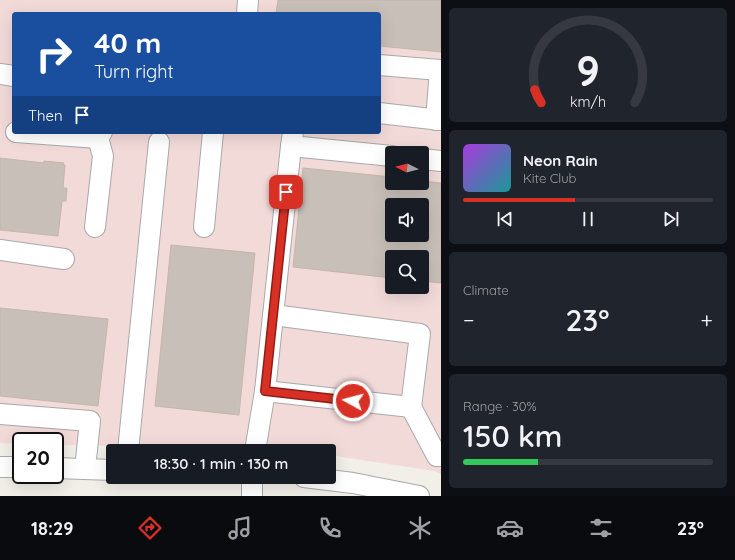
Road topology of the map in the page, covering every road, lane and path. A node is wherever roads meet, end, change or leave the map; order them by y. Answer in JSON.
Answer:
{"nodes":[{"id":1,"x":248,"y":0,"type":"edge"},
{"id":2,"x":247,"y":12,"type":"edge"},
{"id":3,"x":381,"y":64,"type":"edge"},
{"id":4,"x":0,"y":74,"type":"edge"},
{"id":5,"x":12,"y":76,"type":"edge"},
{"id":6,"x":381,"y":113,"type":"edge"},
{"id":7,"x":438,"y":120,"type":"edge"},
{"id":8,"x":0,"y":130,"type":"edge"},
{"id":9,"x":12,"y":131,"type":"edge"},
{"id":10,"x":73,"y":134,"type":"edge"},
{"id":11,"x":213,"y":134,"type":"edge"},
{"id":12,"x":100,"y":135,"type":"edge"},
{"id":13,"x":292,"y":139,"type":"edge"},
{"id":14,"x":159,"y":142,"type":"dead end"},
{"id":15,"x":385,"y":155,"type":"edge"},
{"id":16,"x":429,"y":160,"type":"edge"},
{"id":17,"x":441,"y":161,"type":"edge"},
{"id":18,"x":95,"y":227,"type":"dead end"},
{"id":19,"x":204,"y":227,"type":"dead end"},
{"id":20,"x":0,"y":250,"type":"edge"},
{"id":21,"x":64,"y":259,"type":"dead end"},
{"id":22,"x":273,"y":315,"type":"junction"},
{"id":23,"x":265,"y":391,"type":"junction"},
{"id":24,"x":411,"y":407,"type":"junction"},
{"id":25,"x":0,"y":414,"type":"edge"},
{"id":26,"x":129,"y":444,"type":"edge"},
{"id":27,"x":256,"y":444,"type":"edge"},
{"id":28,"x":441,"y":456,"type":"edge"},
{"id":29,"x":0,"y":467,"type":"edge"},
{"id":30,"x":12,"y":467,"type":"edge"},
{"id":31,"x":64,"y":468,"type":"edge"},
{"id":32,"x":85,"y":469,"type":"junction"},
{"id":33,"x":106,"y":470,"type":"edge"},
{"id":34,"x":336,"y":481,"type":"edge"},
{"id":35,"x":252,"y":484,"type":"edge"},
{"id":36,"x":252,"y":496,"type":"edge"},
{"id":37,"x":418,"y":496,"type":"edge"}],
"edges":[{"from":1,"to":2,"type":"street"},
{"from":3,"to":7,"type":"street"},
{"from":4,"to":5,"type":"street"},
{"from":6,"to":7,"type":"street"},
{"from":8,"to":9,"type":"street"},
{"from":10,"to":12,"type":"street"},
{"from":11,"to":19,"type":"street"},
{"from":12,"to":18,"type":"street"},
{"from":13,"to":15,"type":"street"},
{"from":13,"to":22,"type":"street"},
{"from":14,"to":26,"type":"street"},
{"from":16,"to":17,"type":"street"},
{"from":20,"to":21,"type":"street"},
{"from":22,"to":23,"type":"street"},
{"from":22,"to":24,"type":"street"},
{"from":23,"to":24,"type":"street"},
{"from":23,"to":27,"type":"street"},
{"from":24,"to":28,"type":"street"},
{"from":25,"to":32,"type":"street"},
{"from":29,"to":30,"type":"street"},
{"from":31,"to":32,"type":"street"},
{"from":32,"to":33,"type":"street"},
{"from":34,"to":37,"type":"street"},
{"from":35,"to":36,"type":"street"}]}
